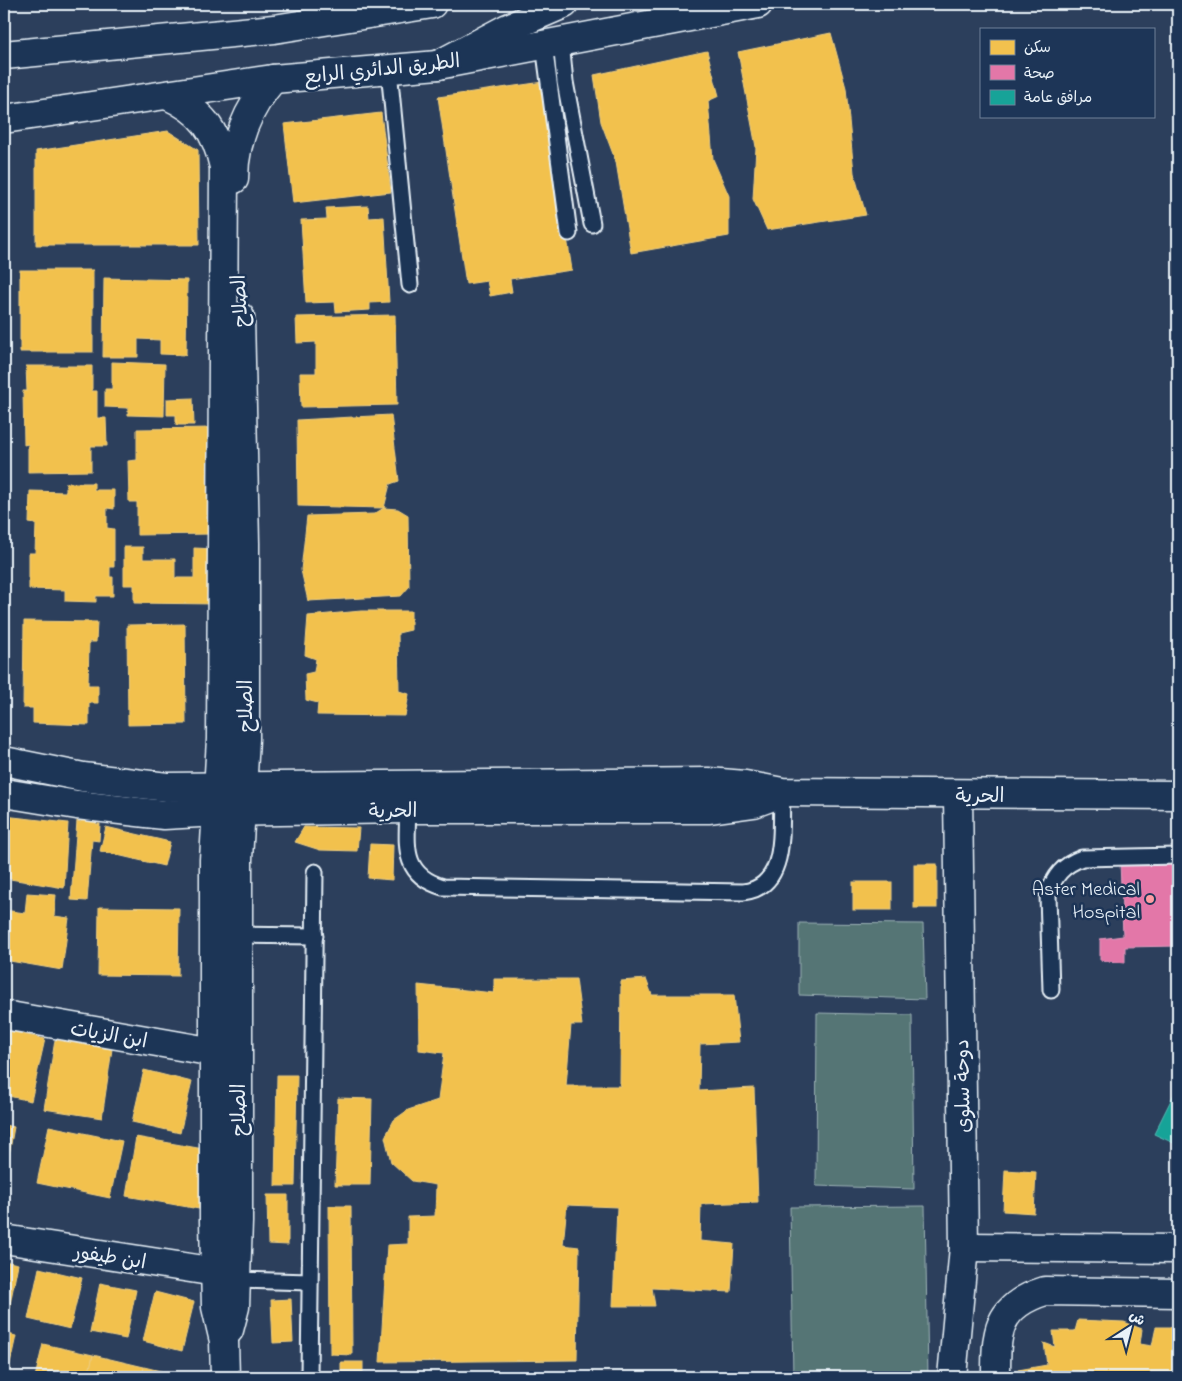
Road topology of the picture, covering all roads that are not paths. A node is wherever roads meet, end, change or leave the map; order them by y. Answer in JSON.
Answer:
{"nodes":[{"id":1,"x":432,"y":4,"type":"edge"},
{"id":2,"x":564,"y":4,"type":"edge"},
{"id":3,"x":758,"y":4,"type":"edge"},
{"id":4,"x":553,"y":43,"type":"junction"},
{"id":5,"x":4,"y":55,"type":"edge"},
{"id":6,"x":438,"y":65,"type":"junction"},
{"id":7,"x":389,"y":70,"type":"junction"},
{"id":8,"x":273,"y":79,"type":"junction"},
{"id":9,"x":167,"y":95,"type":"junction"},
{"id":10,"x":4,"y":119,"type":"edge"},
{"id":11,"x":230,"y":218,"type":"junction"},
{"id":12,"x":592,"y":224,"type":"dead end"},
{"id":13,"x":569,"y":233,"type":"dead end"},
{"id":14,"x":410,"y":285,"type":"dead end"},
{"id":15,"x":4,"y":761,"type":"edge"},
{"id":16,"x":782,"y":792,"type":"junction"},
{"id":17,"x":4,"y":793,"type":"edge"},
{"id":18,"x":958,"y":795,"type":"junction"},
{"id":19,"x":1178,"y":795,"type":"edge"},
{"id":20,"x":230,"y":799,"type":"junction"},
{"id":21,"x":408,"y":809,"type":"junction"},
{"id":22,"x":1178,"y":856,"type":"edge"},
{"id":23,"x":315,"y":872,"type":"dead end"},
{"id":24,"x":238,"y":935,"type":"junction"},
{"id":25,"x":315,"y":936,"type":"junction"},
{"id":26,"x":1051,"y":990,"type":"dead end"},
{"id":27,"x":4,"y":1015,"type":"edge"},
{"id":28,"x":214,"y":1052,"type":"junction"},
{"id":29,"x":4,"y":1239,"type":"edge"},
{"id":30,"x":964,"y":1247,"type":"junction"},
{"id":31,"x":1084,"y":1248,"type":"junction"},
{"id":32,"x":1178,"y":1249,"type":"edge"},
{"id":33,"x":226,"y":1276,"type":"junction"},
{"id":34,"x":310,"y":1282,"type":"junction"},
{"id":35,"x":1084,"y":1291,"type":"junction"},
{"id":36,"x":1178,"y":1293,"type":"edge"},
{"id":37,"x":225,"y":1377,"type":"edge"},
{"id":38,"x":309,"y":1377,"type":"edge"},
{"id":39,"x":952,"y":1377,"type":"edge"},
{"id":40,"x":996,"y":1377,"type":"edge"}],
"edges":[{"from":1,"to":5,"type":"street"},
{"from":2,"to":6,"type":"street"},
{"from":3,"to":4,"type":"street","name":"الطريق الدائري الرابع"},
{"from":4,"to":6,"type":"street","name":"الطريق الدائري الرابع"},
{"from":4,"to":12,"type":"lane"},
{"from":4,"to":13,"type":"lane"},
{"from":6,"to":7,"type":"street","name":"الطريق الدائري الرابع"},
{"from":7,"to":8,"type":"street","name":"الطريق الدائري الرابع"},
{"from":7,"to":14,"type":"lane"},
{"from":8,"to":9,"type":"street","name":"الطريق الدائري الرابع"},
{"from":8,"to":11,"type":"street","name":"الصلاح"},
{"from":9,"to":10,"type":"street","name":"الطريق الدائري الرابع"},
{"from":9,"to":11,"type":"street","name":"الصلاح"},
{"from":11,"to":20,"type":"street","name":"الصلاح"},
{"from":15,"to":20,"type":"street","name":"الحرية"},
{"from":16,"to":18,"type":"street","name":"الحرية"},
{"from":16,"to":20,"type":"street","name":"الحرية"},
{"from":16,"to":21,"type":"street","name":"الحرية"},
{"from":16,"to":21,"type":"lane"},
{"from":17,"to":20,"type":"street","name":"الحرية"},
{"from":18,"to":19,"type":"street","name":"الحرية"},
{"from":18,"to":30,"type":"street","name":"دوحة سلوى"},
{"from":20,"to":21,"type":"street","name":"الحرية"},
{"from":20,"to":24,"type":"street","name":"الصلاح"},
{"from":20,"to":28,"type":"street","name":"الصلاح"},
{"from":22,"to":26,"type":"lane"},
{"from":23,"to":25,"type":"lane"},
{"from":24,"to":25,"type":"lane"},
{"from":24,"to":33,"type":"street","name":"الصلاح"},
{"from":25,"to":34,"type":"lane"},
{"from":27,"to":28,"type":"street","name":"ابن الزيات"},
{"from":28,"to":33,"type":"street","name":"الصلاح"},
{"from":29,"to":33,"type":"street","name":"ابن طيفور"},
{"from":30,"to":31,"type":"street"},
{"from":30,"to":39,"type":"street","name":"دوحة سلوى"},
{"from":31,"to":32,"type":"street"},
{"from":31,"to":35,"type":"street"},
{"from":33,"to":34,"type":"lane"},
{"from":33,"to":37,"type":"street","name":"الصلاح"},
{"from":34,"to":38,"type":"lane"},
{"from":35,"to":36,"type":"street"},
{"from":35,"to":40,"type":"street"}]}
